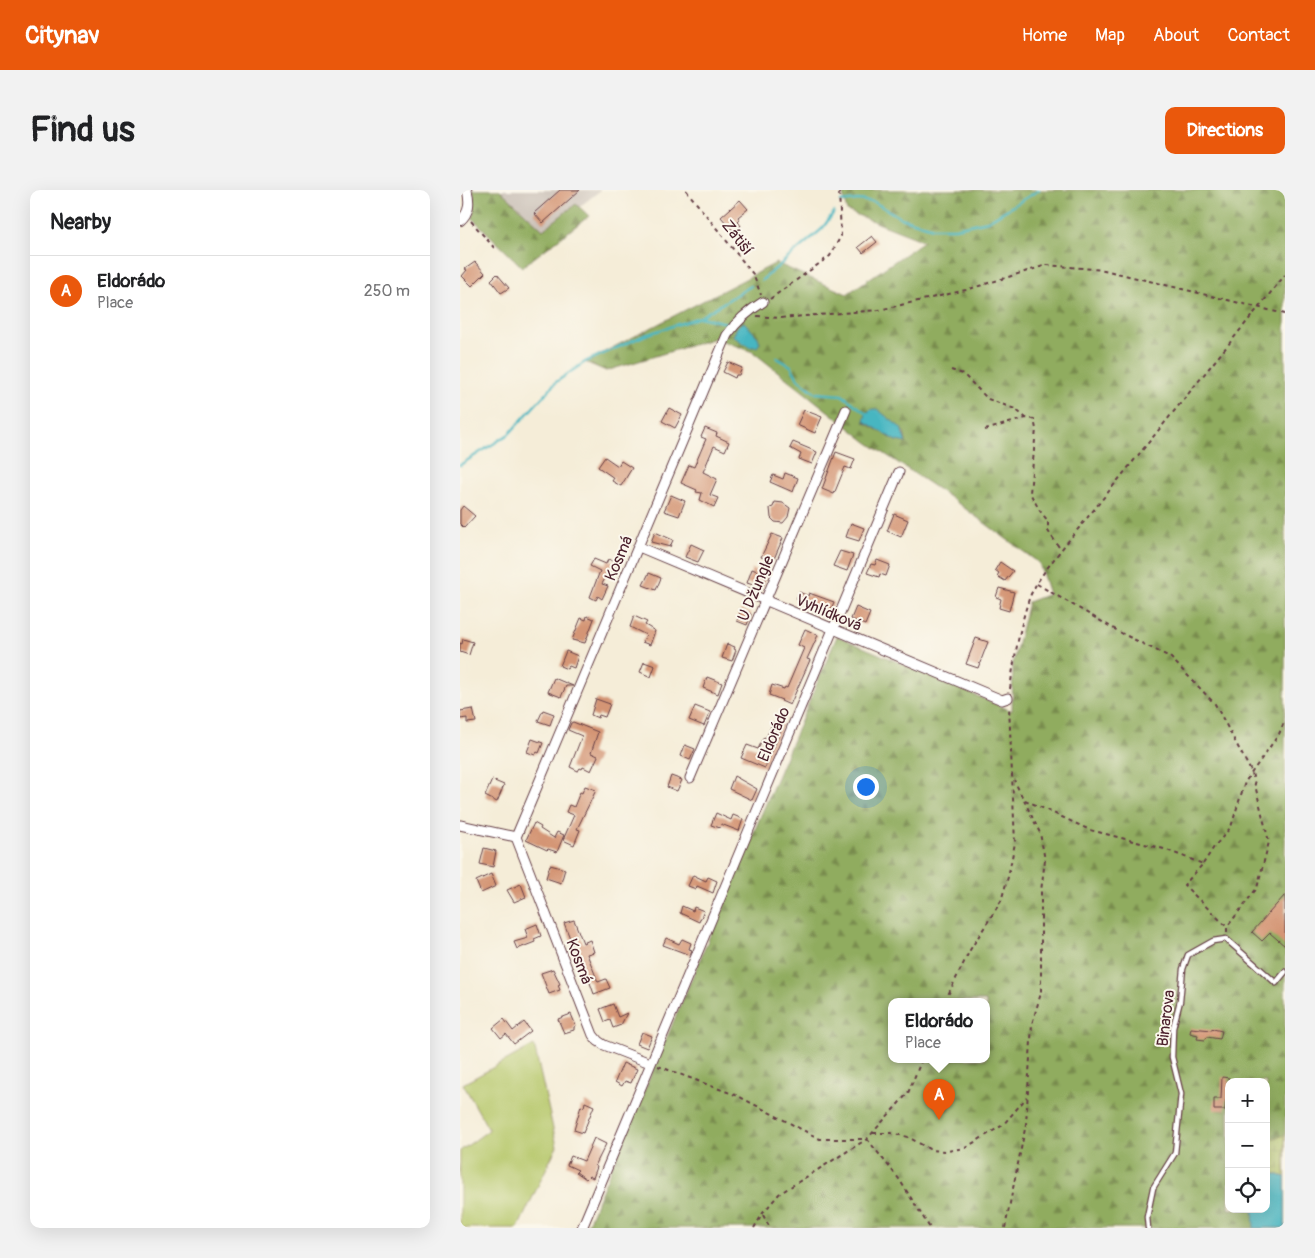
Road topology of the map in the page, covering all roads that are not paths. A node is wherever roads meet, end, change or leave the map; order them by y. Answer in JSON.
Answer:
{"nodes":[{"id":1,"x":468,"y":190,"type":"edge"},
{"id":2,"x":463,"y":218,"type":"edge"},
{"id":3,"x":763,"y":302,"type":"road end"},
{"id":4,"x":846,"y":410,"type":"dead end"},
{"id":5,"x":899,"y":472,"type":"dead end"},
{"id":6,"x":639,"y":547,"type":"junction"},
{"id":7,"x":766,"y":601,"type":"junction"},
{"id":8,"x":833,"y":630,"type":"junction"},
{"id":9,"x":1008,"y":698,"type":"road end"},
{"id":10,"x":690,"y":778,"type":"dead end"},
{"id":11,"x":460,"y":826,"type":"edge"},
{"id":12,"x":516,"y":837,"type":"junction"},
{"id":13,"x":1285,"y":972,"type":"edge"},
{"id":14,"x":650,"y":1063,"type":"junction"},
{"id":15,"x":582,"y":1228,"type":"edge"},
{"id":16,"x":1148,"y":1228,"type":"edge"}],
"edges":[{"from":1,"to":2,"type":"street"},
{"from":3,"to":6,"type":"street","name":"Kosmá"},
{"from":4,"to":7,"type":"street","name":"U Džungle"},
{"from":5,"to":8,"type":"street","name":"Eldorádo"},
{"from":6,"to":7,"type":"street","name":"Vyhlídková"},
{"from":6,"to":12,"type":"street","name":"Kosmá"},
{"from":7,"to":8,"type":"street","name":"Vyhlídková"},
{"from":7,"to":10,"type":"street","name":"U Džungle"},
{"from":8,"to":9,"type":"street","name":"Vyhlídková"},
{"from":8,"to":14,"type":"street","name":"Eldorádo"},
{"from":11,"to":12,"type":"street"},
{"from":12,"to":14,"type":"street","name":"Kosmá"},
{"from":13,"to":16,"type":"lane","name":"Binarova"},
{"from":14,"to":15,"type":"street","name":"Eldorádo"}]}
